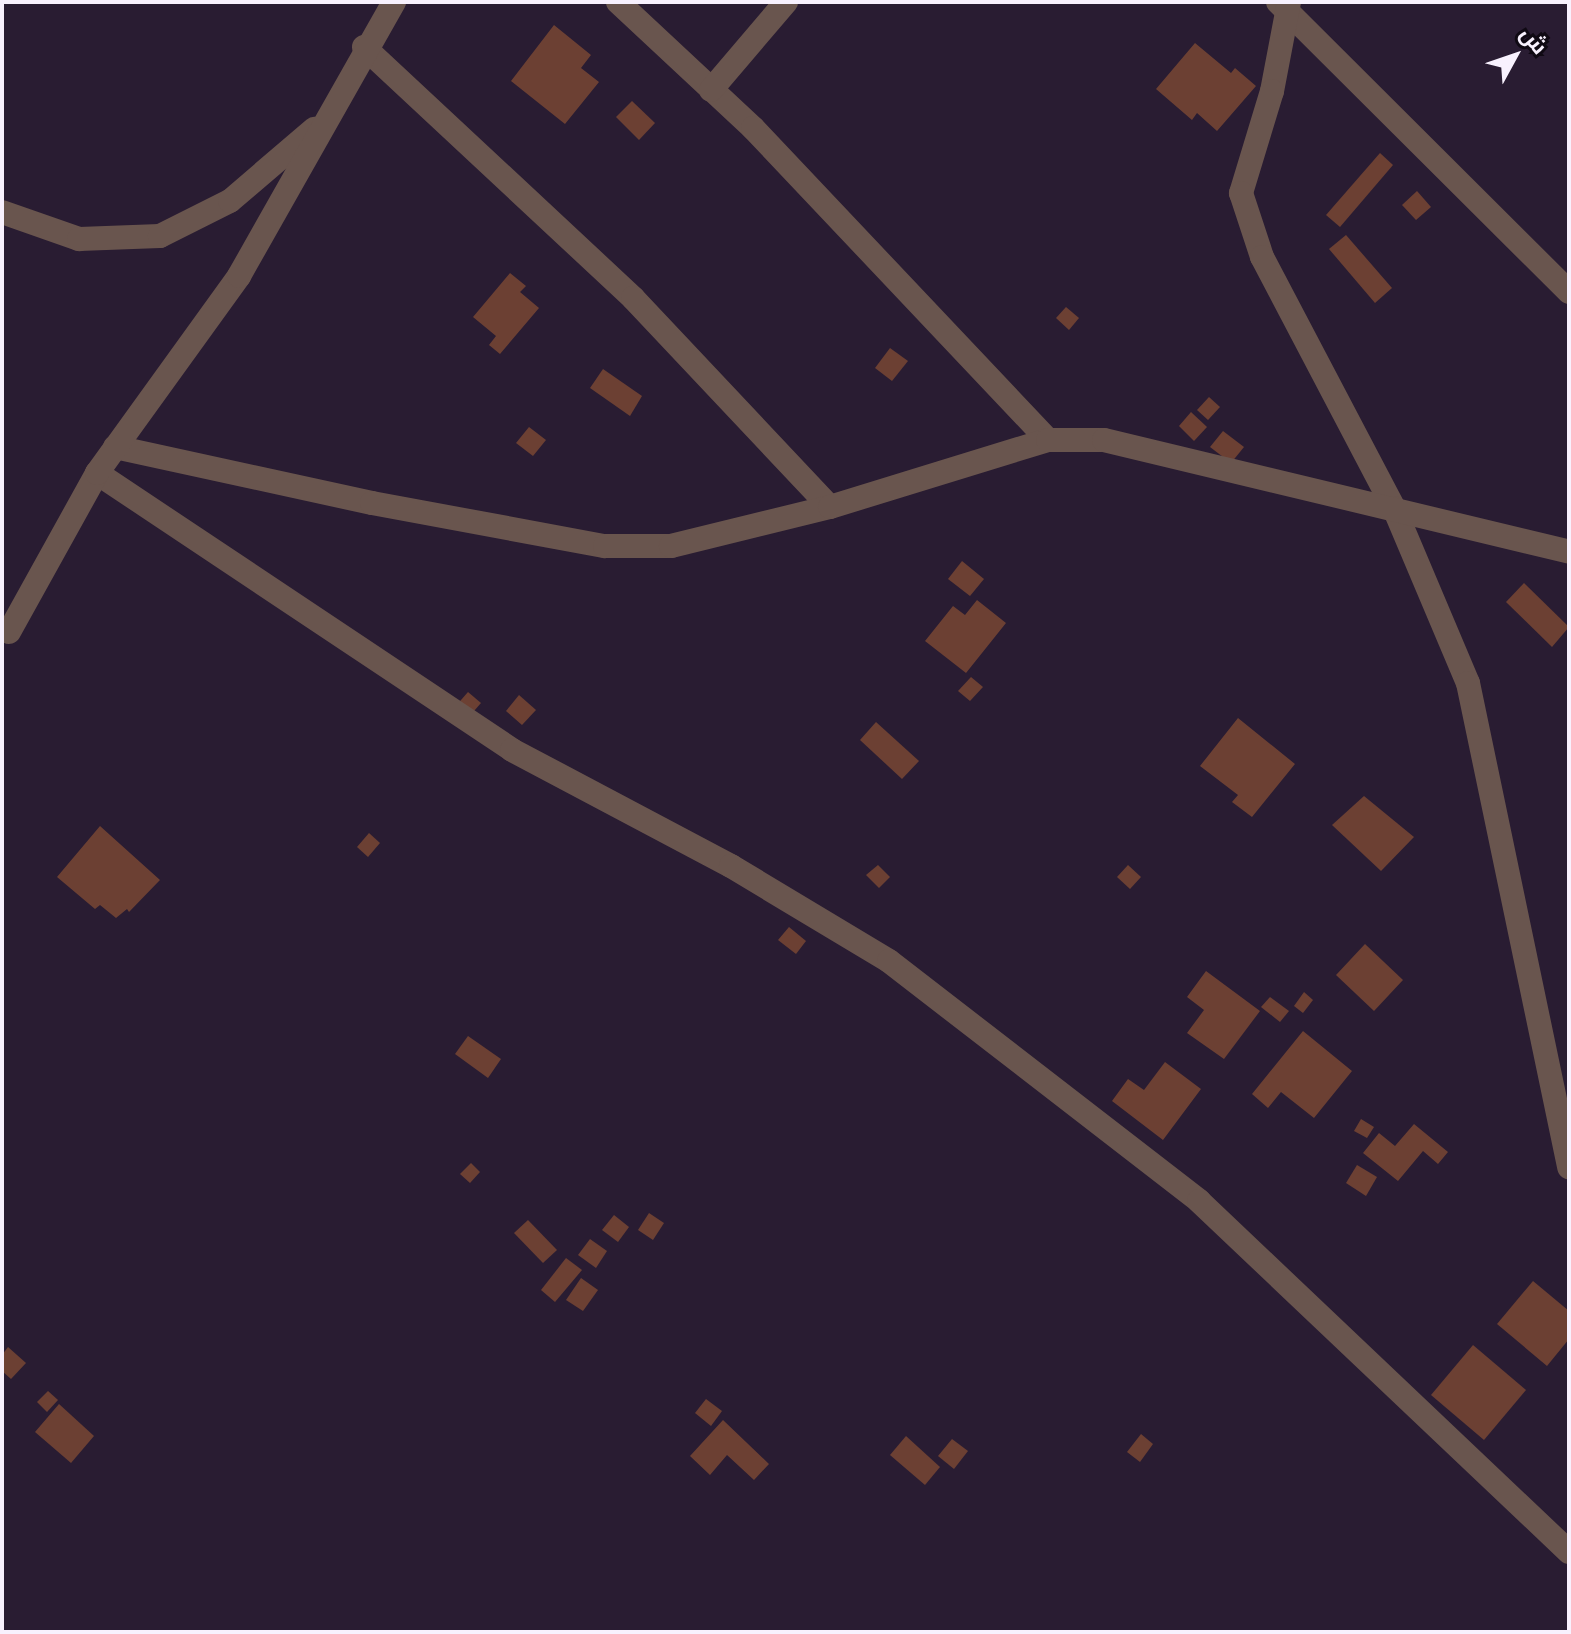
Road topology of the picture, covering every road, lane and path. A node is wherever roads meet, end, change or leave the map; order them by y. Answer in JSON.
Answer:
{"nodes":[{"id":1,"x":394,"y":2,"type":"edge"},
{"id":2,"x":618,"y":2,"type":"edge"},
{"id":3,"x":786,"y":2,"type":"edge"},
{"id":4,"x":1284,"y":4,"type":"edge"},
{"id":5,"x":364,"y":47,"type":"junction"},
{"id":6,"x":711,"y":90,"type":"junction"},
{"id":7,"x":325,"y":120,"type":"junction"},
{"id":8,"x":2,"y":212,"type":"edge"},
{"id":9,"x":1569,"y":292,"type":"edge"},
{"id":10,"x":1048,"y":440,"type":"junction"},
{"id":11,"x":115,"y":447,"type":"junction"},
{"id":12,"x":97,"y":473,"type":"junction"},
{"id":13,"x":830,"y":507,"type":"junction"},
{"id":14,"x":1394,"y":508,"type":"junction"},
{"id":15,"x":1569,"y":552,"type":"edge"},
{"id":16,"x":9,"y":632,"type":"dead end"},
{"id":17,"x":1569,"y":1168,"type":"edge"},
{"id":18,"x":1569,"y":1552,"type":"edge"}],
"edges":[{"from":1,"to":5,"type":"street"},
{"from":2,"to":6,"type":"street"},
{"from":3,"to":6,"type":"street"},
{"from":4,"to":9,"type":"street"},
{"from":4,"to":14,"type":"street"},
{"from":5,"to":7,"type":"street"},
{"from":5,"to":13,"type":"street"},
{"from":6,"to":10,"type":"street"},
{"from":7,"to":8,"type":"street"},
{"from":7,"to":11,"type":"street"},
{"from":10,"to":13,"type":"street"},
{"from":10,"to":14,"type":"street"},
{"from":11,"to":12,"type":"street"},
{"from":11,"to":13,"type":"street"},
{"from":12,"to":16,"type":"street"},
{"from":12,"to":18,"type":"street"},
{"from":14,"to":15,"type":"street"},
{"from":14,"to":17,"type":"street"}]}
